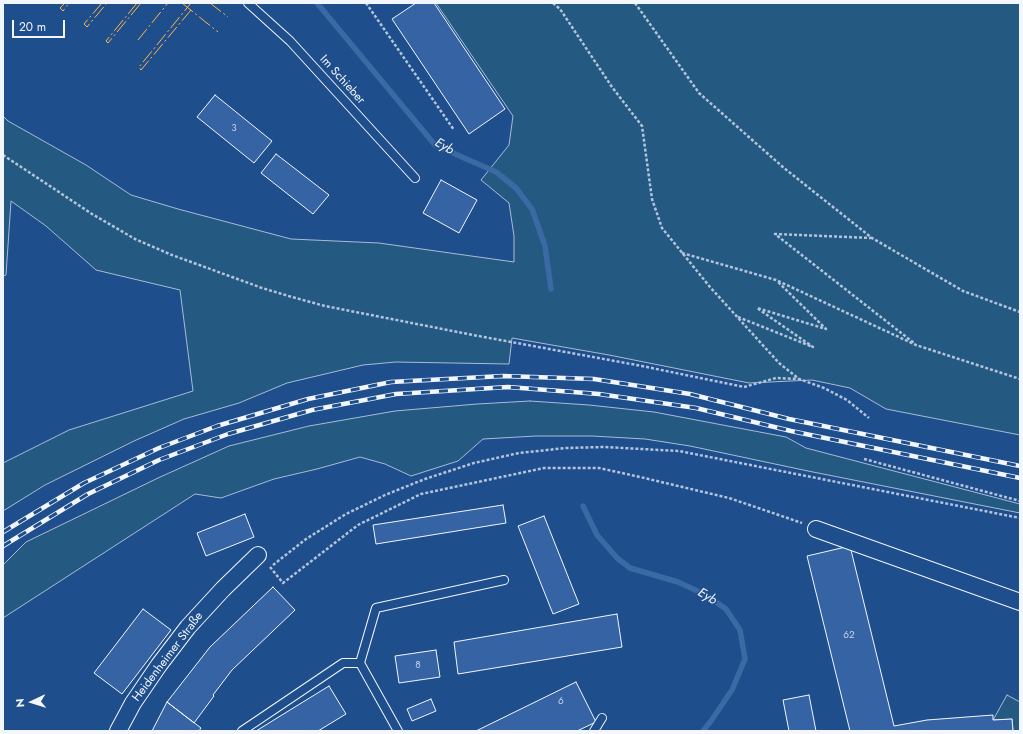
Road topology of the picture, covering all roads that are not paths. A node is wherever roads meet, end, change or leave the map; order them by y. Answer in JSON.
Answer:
{"nodes":[{"id":1,"x":248,"y":3,"type":"edge"},
{"id":2,"x":415,"y":178,"type":"dead end"},
{"id":3,"x":816,"y":529,"type":"road end"},
{"id":4,"x":258,"y":555,"type":"road end"},
{"id":5,"x":504,"y":580,"type":"dead end"},
{"id":6,"x":1020,"y":602,"type":"edge"},
{"id":7,"x":360,"y":663,"type":"junction"},
{"id":8,"x":602,"y":718,"type":"dead end"},
{"id":9,"x":118,"y":731,"type":"edge"},
{"id":10,"x":242,"y":731,"type":"edge"},
{"id":11,"x":398,"y":731,"type":"edge"},
{"id":12,"x":594,"y":731,"type":"edge"}],
"edges":[{"from":1,"to":2,"type":"lane","name":"Im Schieber"},
{"from":3,"to":6,"type":"street"},
{"from":4,"to":9,"type":"street","name":"Heidenheimer Straße"},
{"from":5,"to":7,"type":"lane"},
{"from":7,"to":10,"type":"lane"},
{"from":7,"to":11,"type":"lane"},
{"from":8,"to":12,"type":"lane"}]}
